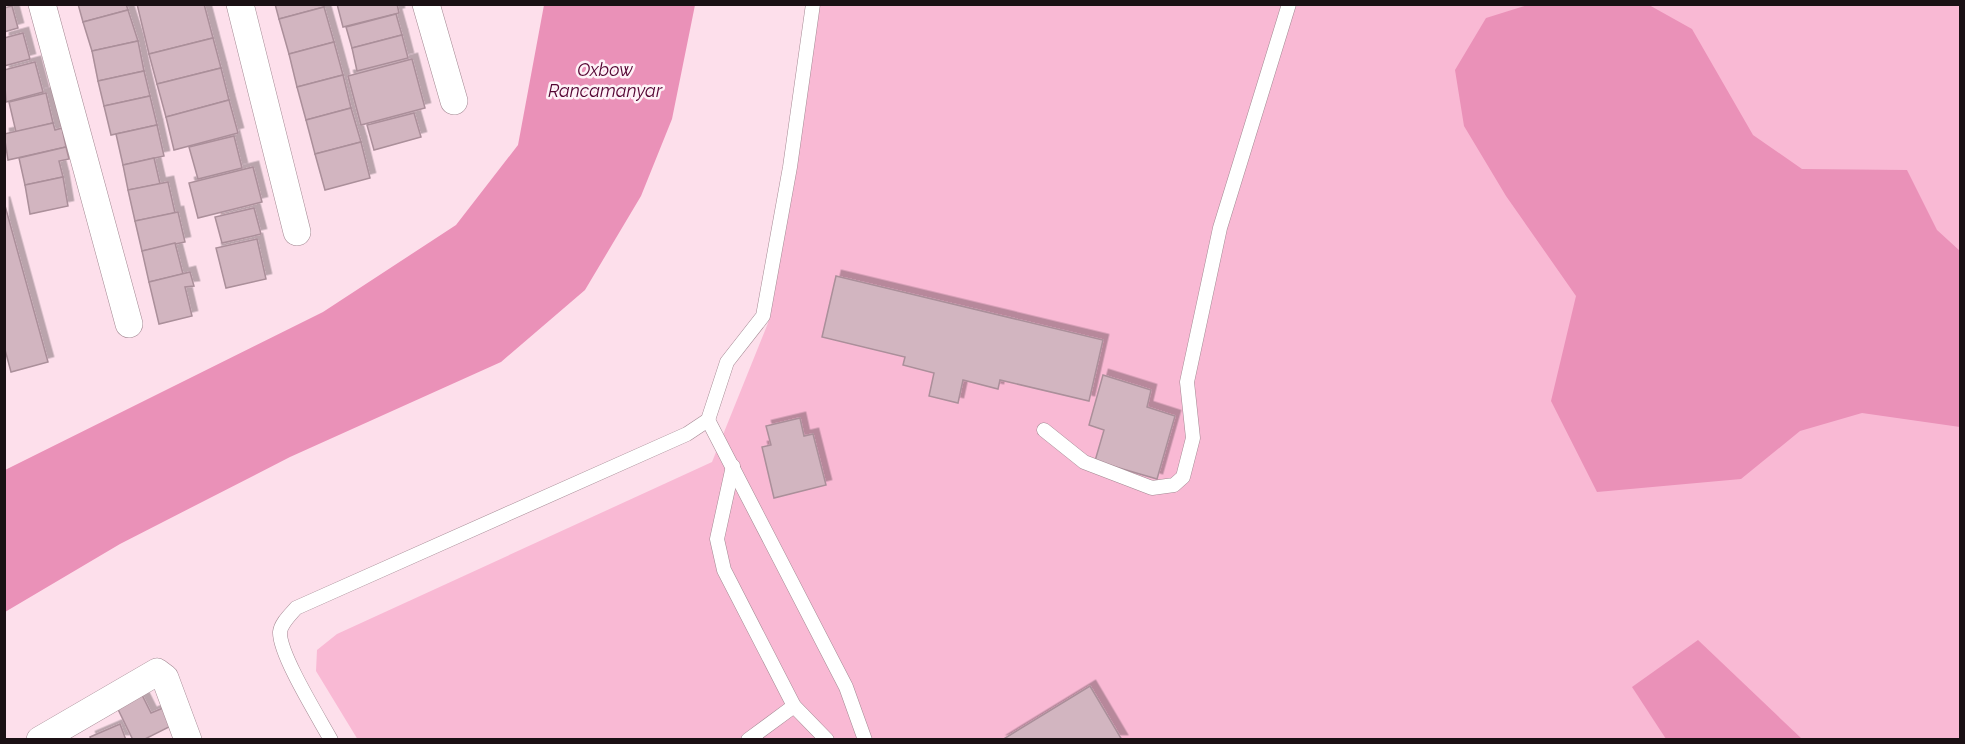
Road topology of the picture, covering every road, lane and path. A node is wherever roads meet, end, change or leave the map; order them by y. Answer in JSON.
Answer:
{"nodes":[{"id":1,"x":42,"y":4,"type":"edge"},
{"id":2,"x":240,"y":4,"type":"edge"},
{"id":3,"x":426,"y":4,"type":"edge"},
{"id":4,"x":813,"y":4,"type":"edge"},
{"id":5,"x":1289,"y":4,"type":"edge"},
{"id":6,"x":454,"y":101,"type":"dead end"},
{"id":7,"x":297,"y":232,"type":"dead end"},
{"id":8,"x":129,"y":324,"type":"dead end"},
{"id":9,"x":708,"y":420,"type":"junction"},
{"id":10,"x":1044,"y":430,"type":"dead end"},
{"id":11,"x":733,"y":466,"type":"junction"},
{"id":12,"x":794,"y":706,"type":"junction"},
{"id":13,"x":69,"y":732,"type":"edge"},
{"id":14,"x":40,"y":740,"type":"edge"},
{"id":15,"x":188,"y":740,"type":"edge"},
{"id":16,"x":331,"y":740,"type":"edge"},
{"id":17,"x":748,"y":740,"type":"edge"},
{"id":18,"x":827,"y":740,"type":"edge"},
{"id":19,"x":865,"y":740,"type":"edge"}],
"edges":[{"from":1,"to":8,"type":"street"},
{"from":2,"to":7,"type":"street"},
{"from":3,"to":6,"type":"street"},
{"from":4,"to":9,"type":"lane"},
{"from":5,"to":10,"type":"lane"},
{"from":9,"to":11,"type":"lane"},
{"from":9,"to":16,"type":"lane"},
{"from":11,"to":12,"type":"lane"},
{"from":11,"to":19,"type":"lane"},
{"from":12,"to":17,"type":"lane"},
{"from":12,"to":18,"type":"lane"},
{"from":13,"to":14,"type":"street"},
{"from":13,"to":15,"type":"street"}]}
